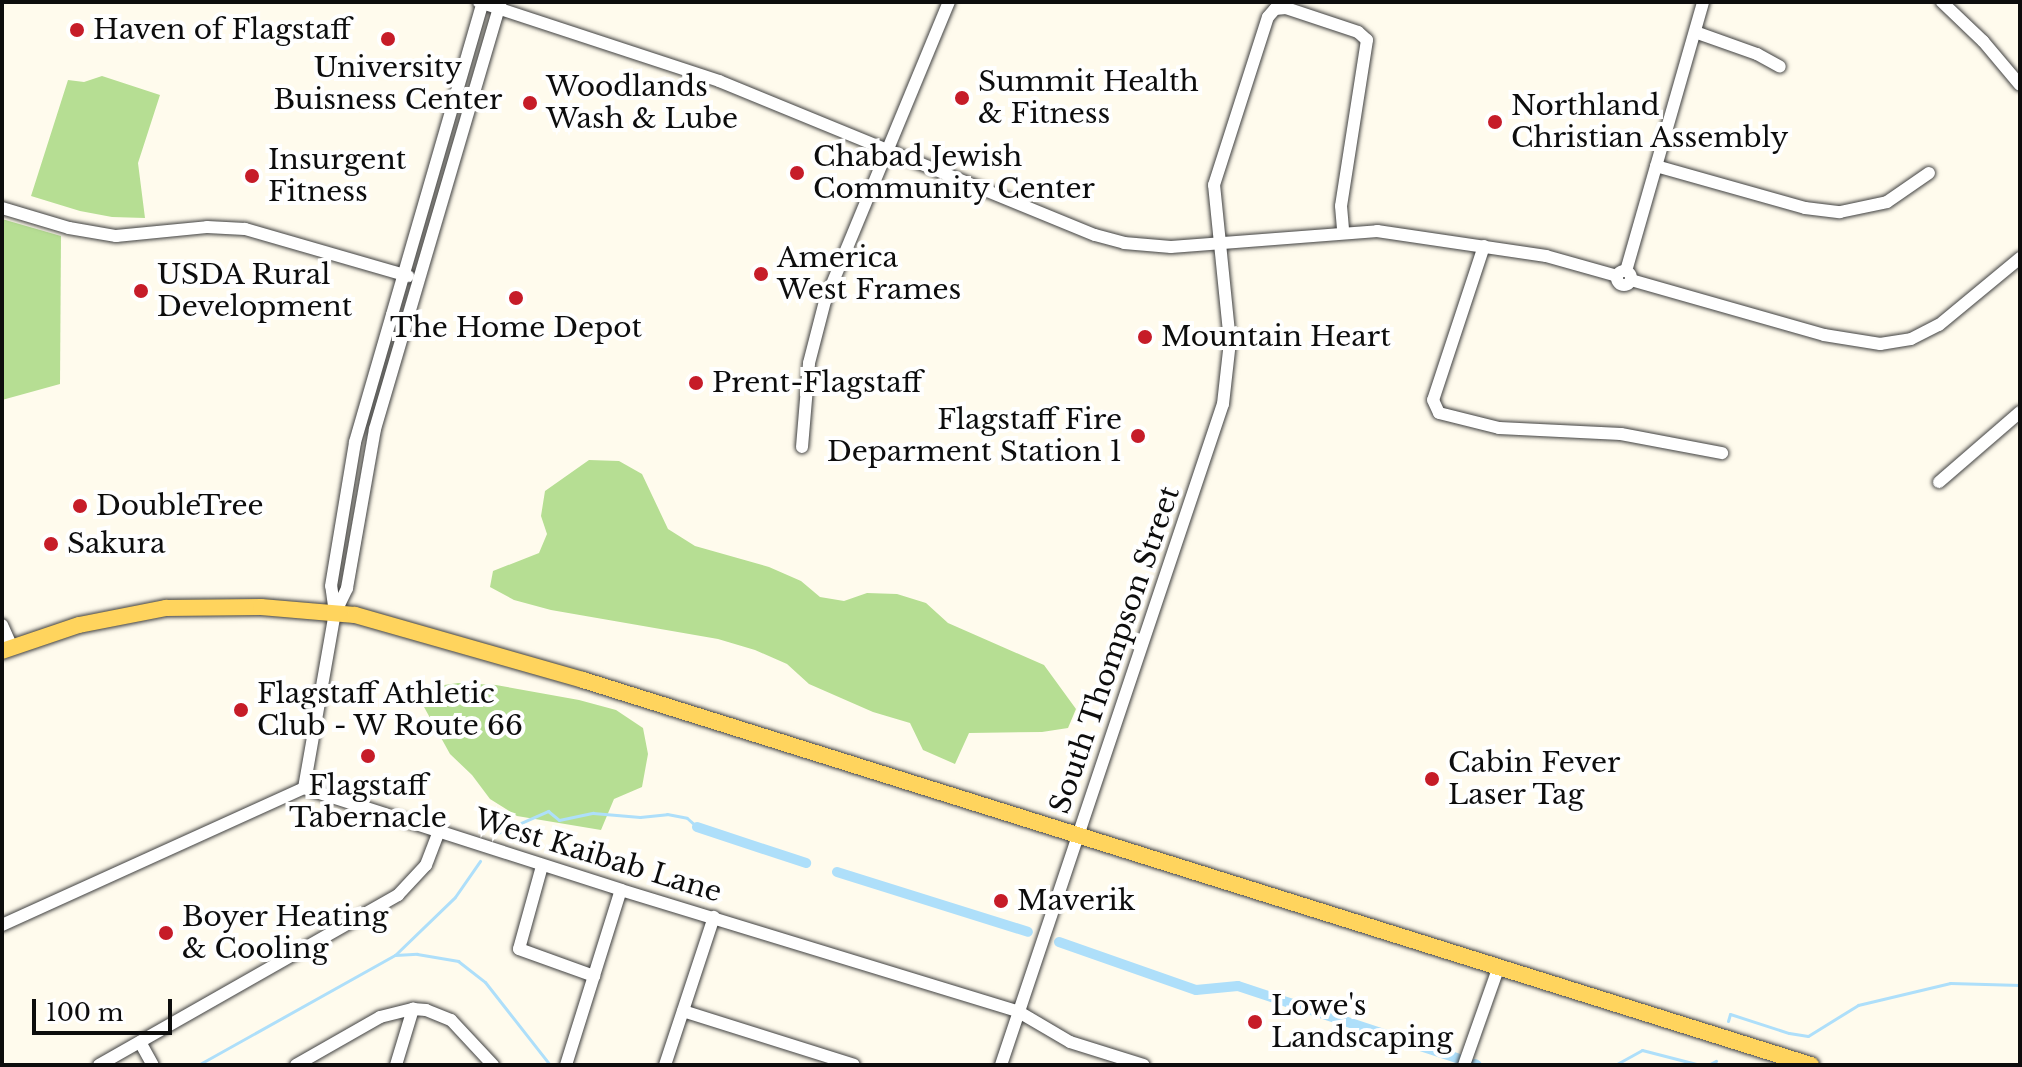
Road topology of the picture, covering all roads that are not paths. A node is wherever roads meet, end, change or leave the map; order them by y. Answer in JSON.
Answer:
{"nodes":[{"id":1,"x":481,"y":2,"type":"edge"},
{"id":2,"x":949,"y":2,"type":"edge"},
{"id":3,"x":1703,"y":2,"type":"edge"},
{"id":4,"x":1942,"y":2,"type":"edge"},
{"id":5,"x":500,"y":5,"type":"edge"},
{"id":6,"x":1695,"y":32,"type":"junction"},
{"id":7,"x":1780,"y":67,"type":"dead end"},
{"id":8,"x":2020,"y":85,"type":"edge"},
{"id":9,"x":887,"y":149,"type":"junction"},
{"id":10,"x":1656,"y":166,"type":"junction"},
{"id":11,"x":1929,"y":173,"type":"dead end"},
{"id":12,"x":2,"y":208,"type":"edge"},
{"id":13,"x":1343,"y":231,"type":"junction"},
{"id":14,"x":1221,"y":242,"type":"junction"},
{"id":15,"x":1484,"y":246,"type":"junction"},
{"id":16,"x":2020,"y":258,"type":"edge"},
{"id":17,"x":401,"y":274,"type":"junction"},
{"id":18,"x":1625,"y":276,"type":"junction"},
{"id":19,"x":417,"y":279,"type":"junction"},
{"id":20,"x":2020,"y":412,"type":"edge"},
{"id":21,"x":802,"y":447,"type":"dead end"},
{"id":22,"x":1722,"y":453,"type":"dead end"},
{"id":23,"x":1939,"y":482,"type":"dead end"},
{"id":24,"x":335,"y":613,"type":"junction"},
{"id":25,"x":2,"y":625,"type":"edge"},
{"id":26,"x":7,"y":649,"type":"edge"},
{"id":27,"x":304,"y":788,"type":"junction"},
{"id":28,"x":439,"y":831,"type":"junction"},
{"id":29,"x":1078,"y":836,"type":"junction"},
{"id":30,"x":542,"y":866,"type":"junction"},
{"id":31,"x":621,"y":890,"type":"junction"},
{"id":32,"x":714,"y":917,"type":"junction"},
{"id":33,"x":2,"y":925,"type":"edge"},
{"id":34,"x":1499,"y":966,"type":"junction"},
{"id":35,"x":594,"y":976,"type":"junction"},
{"id":36,"x":413,"y":1009,"type":"junction"},
{"id":37,"x":683,"y":1011,"type":"junction"},
{"id":38,"x":1019,"y":1012,"type":"junction"},
{"id":39,"x":140,"y":1042,"type":"junction"},
{"id":40,"x":487,"y":1062,"type":"edge"},
{"id":41,"x":1788,"y":1062,"type":"edge"},
{"id":42,"x":300,"y":1064,"type":"edge"},
{"id":43,"x":99,"y":1065,"type":"edge"},
{"id":44,"x":153,"y":1065,"type":"edge"},
{"id":45,"x":396,"y":1065,"type":"edge"},
{"id":46,"x":566,"y":1065,"type":"edge"},
{"id":47,"x":665,"y":1065,"type":"edge"},
{"id":48,"x":854,"y":1065,"type":"edge"},
{"id":49,"x":1001,"y":1065,"type":"edge"},
{"id":50,"x":1144,"y":1065,"type":"edge"},
{"id":51,"x":1464,"y":1065,"type":"edge"},
{"id":52,"x":1811,"y":1065,"type":"edge"}],
"edges":[{"from":1,"to":5,"type":"street"},
{"from":1,"to":17,"type":"street"},
{"from":2,"to":9,"type":"street"},
{"from":3,"to":6,"type":"street"},
{"from":4,"to":8,"type":"street"},
{"from":5,"to":9,"type":"street"},
{"from":5,"to":19,"type":"street"},
{"from":6,"to":7,"type":"street"},
{"from":6,"to":10,"type":"street"},
{"from":9,"to":14,"type":"street"},
{"from":9,"to":21,"type":"street"},
{"from":10,"to":11,"type":"street"},
{"from":10,"to":18,"type":"street"},
{"from":12,"to":17,"type":"street"},
{"from":13,"to":14,"type":"street"},
{"from":13,"to":14,"type":"street","name":"South Thompson Street"},
{"from":13,"to":15,"type":"street"},
{"from":14,"to":29,"type":"street","name":"South Thompson Street"},
{"from":15,"to":18,"type":"street"},
{"from":15,"to":22,"type":"street"},
{"from":16,"to":18,"type":"street"},
{"from":17,"to":19,"type":"street"},
{"from":17,"to":24,"type":"street"},
{"from":19,"to":24,"type":"street"},
{"from":20,"to":23,"type":"street"},
{"from":24,"to":26,"type":"main road"},
{"from":24,"to":27,"type":"street"},
{"from":24,"to":29,"type":"main road"},
{"from":25,"to":26,"type":"street"},
{"from":27,"to":28,"type":"street","name":"West Kaibab Lane"},
{"from":27,"to":33,"type":"street"},
{"from":28,"to":30,"type":"street","name":"West Kaibab Lane"},
{"from":28,"to":39,"type":"street"},
{"from":29,"to":34,"type":"main road"},
{"from":29,"to":38,"type":"street","name":"South Thompson Street"},
{"from":30,"to":31,"type":"street","name":"West Kaibab Lane"},
{"from":30,"to":35,"type":"street"},
{"from":31,"to":32,"type":"street","name":"West Kaibab Lane"},
{"from":31,"to":35,"type":"street"},
{"from":32,"to":37,"type":"street"},
{"from":32,"to":38,"type":"street","name":"West Kaibab Lane"},
{"from":34,"to":41,"type":"main road"},
{"from":34,"to":51,"type":"street"},
{"from":35,"to":46,"type":"street"},
{"from":36,"to":40,"type":"street"},
{"from":36,"to":42,"type":"street"},
{"from":36,"to":45,"type":"street"},
{"from":37,"to":47,"type":"street"},
{"from":37,"to":48,"type":"street"},
{"from":38,"to":49,"type":"street","name":"South Thompson Street"},
{"from":38,"to":50,"type":"street","name":"West Kaibab Lane"},
{"from":39,"to":43,"type":"street"},
{"from":39,"to":44,"type":"street"},
{"from":41,"to":52,"type":"main road"}]}
